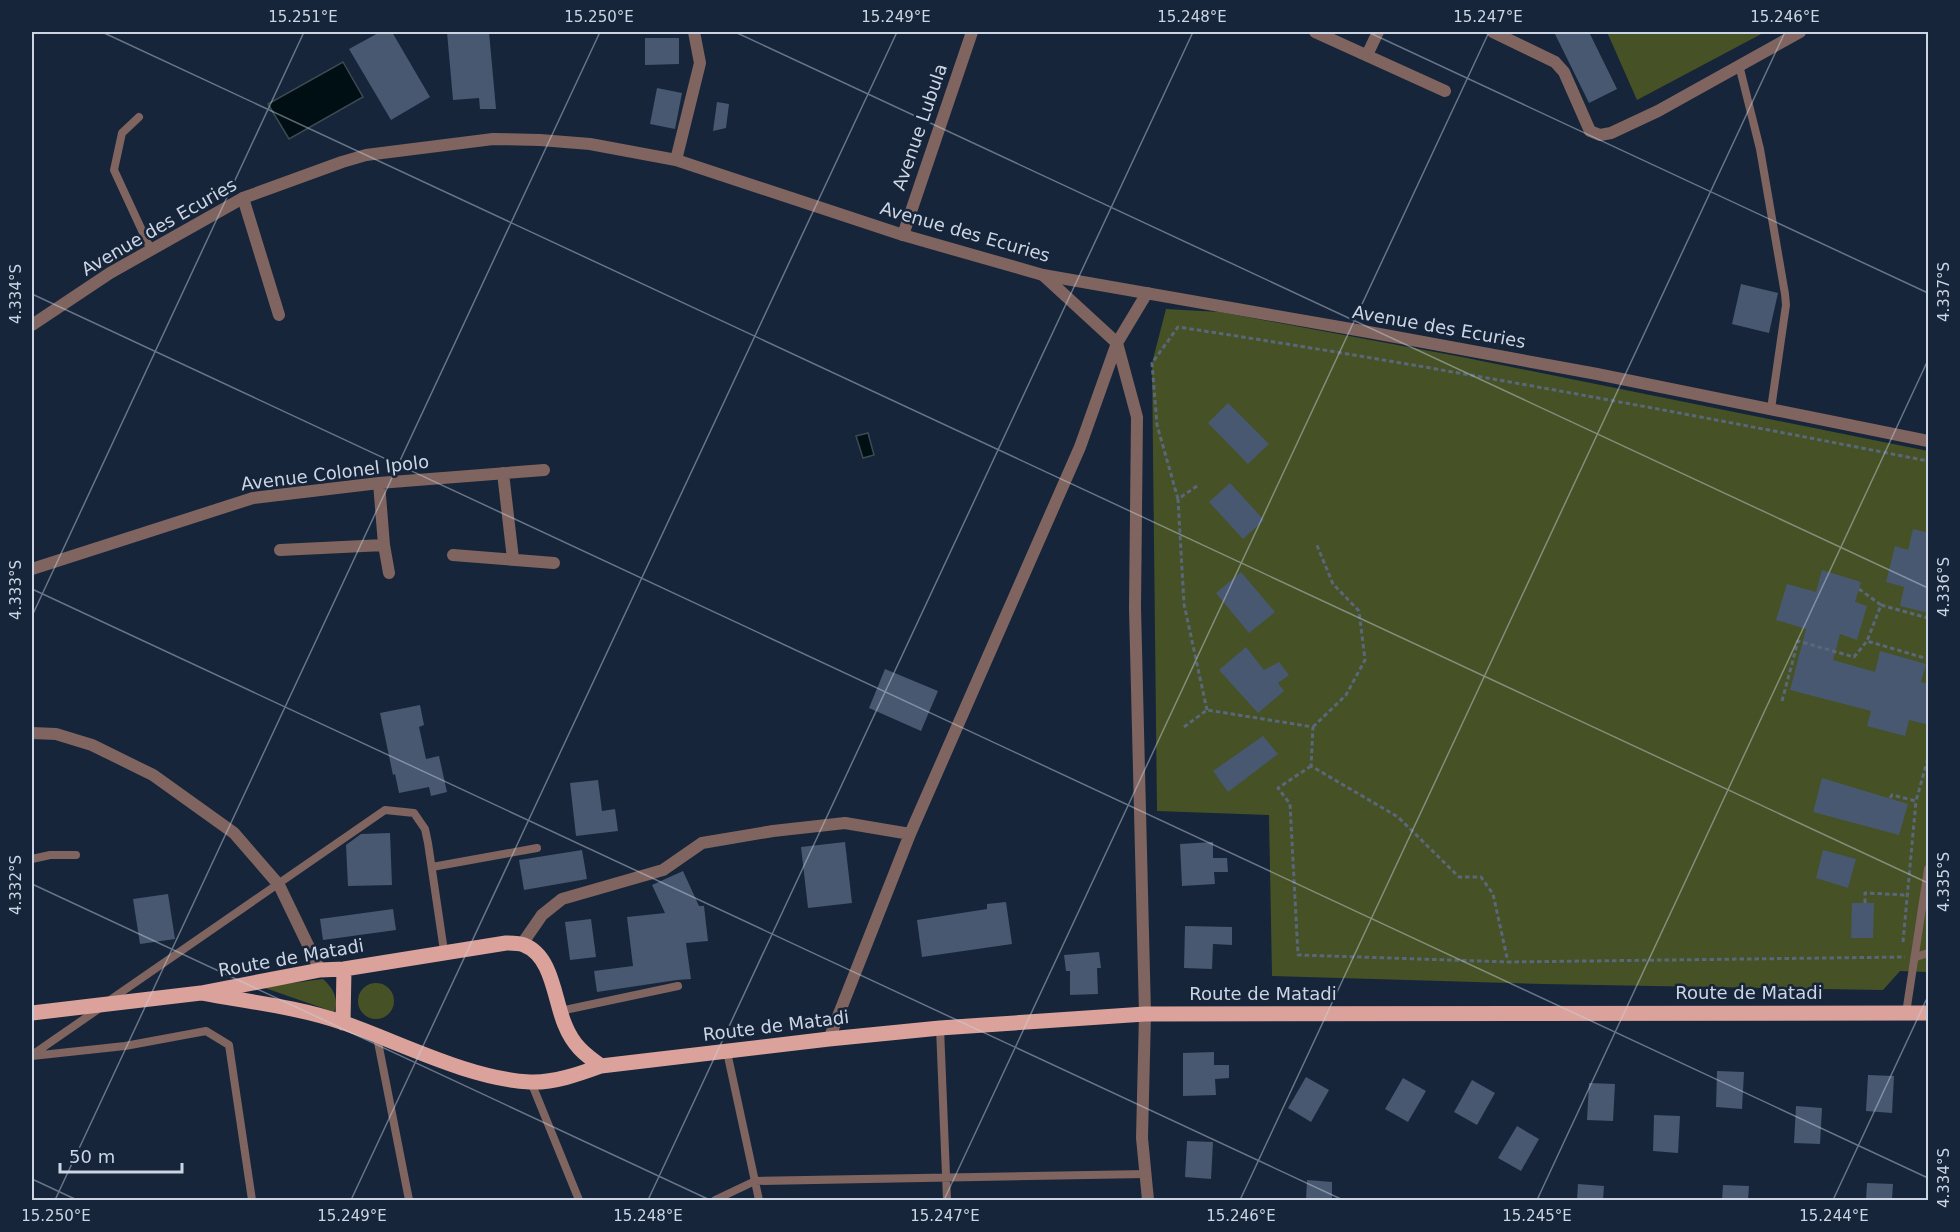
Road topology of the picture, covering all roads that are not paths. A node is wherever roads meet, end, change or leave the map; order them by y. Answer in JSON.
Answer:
{"nodes":[{"id":1,"x":694,"y":32,"type":"edge"},
{"id":2,"x":972,"y":32,"type":"edge"},
{"id":3,"x":1315,"y":32,"type":"edge"},
{"id":4,"x":1378,"y":32,"type":"edge"},
{"id":5,"x":1494,"y":32,"type":"edge"},
{"id":6,"x":1800,"y":32,"type":"edge"},
{"id":7,"x":1367,"y":55,"type":"junction"},
{"id":8,"x":1739,"y":65,"type":"junction"},
{"id":9,"x":1445,"y":91,"type":"dead end"},
{"id":10,"x":139,"y":117,"type":"dead end"},
{"id":11,"x":676,"y":160,"type":"junction"},
{"id":12,"x":243,"y":198,"type":"junction"},
{"id":13,"x":903,"y":235,"type":"junction"},
{"id":14,"x":151,"y":250,"type":"junction"},
{"id":15,"x":1043,"y":275,"type":"junction"},
{"id":16,"x":1147,"y":293,"type":"junction"},
{"id":17,"x":279,"y":315,"type":"dead end"},
{"id":18,"x":32,"y":325,"type":"edge"},
{"id":19,"x":1118,"y":343,"type":"junction"},
{"id":20,"x":1771,"y":409,"type":"junction"},
{"id":21,"x":1928,"y":441,"type":"edge"},
{"id":22,"x":544,"y":470,"type":"dead end"},
{"id":23,"x":504,"y":473,"type":"junction"},
{"id":24,"x":380,"y":483,"type":"junction"},
{"id":25,"x":384,"y":545,"type":"junction"},
{"id":26,"x":279,"y":550,"type":"dead end"},
{"id":27,"x":453,"y":555,"type":"dead end"},
{"id":28,"x":513,"y":559,"type":"junction"},
{"id":29,"x":554,"y":563,"type":"dead end"},
{"id":30,"x":32,"y":569,"type":"edge"},
{"id":31,"x":389,"y":573,"type":"dead end"},
{"id":32,"x":32,"y":733,"type":"edge"},
{"id":33,"x":910,"y":834,"type":"junction"},
{"id":34,"x":537,"y":848,"type":"dead end"},
{"id":35,"x":76,"y":855,"type":"dead end"},
{"id":36,"x":32,"y":859,"type":"edge"},
{"id":37,"x":432,"y":867,"type":"junction"},
{"id":38,"x":1929,"y":869,"type":"edge"},
{"id":39,"x":522,"y":944,"type":"junction"},
{"id":40,"x":444,"y":951,"type":"junction"},
{"id":41,"x":1929,"y":953,"type":"edge"},
{"id":42,"x":1916,"y":957,"type":"junction"},
{"id":43,"x":344,"y":969,"type":"junction"},
{"id":44,"x":320,"y":970,"type":"junction"},
{"id":45,"x":678,"y":986,"type":"dead end"},
{"id":46,"x":201,"y":993,"type":"junction"},
{"id":47,"x":560,"y":1011,"type":"junction"},
{"id":48,"x":32,"y":1012,"type":"edge"},
{"id":49,"x":1906,"y":1013,"type":"junction"},
{"id":50,"x":1929,"y":1013,"type":"edge"},
{"id":51,"x":1145,"y":1014,"type":"junction"},
{"id":52,"x":343,"y":1023,"type":"junction"},
{"id":53,"x":940,"y":1028,"type":"junction"},
{"id":54,"x":377,"y":1037,"type":"junction"},
{"id":55,"x":829,"y":1039,"type":"junction"},
{"id":56,"x":727,"y":1052,"type":"junction"},
{"id":57,"x":32,"y":1056,"type":"edge"},
{"id":58,"x":601,"y":1066,"type":"junction"},
{"id":59,"x":531,"y":1082,"type":"junction"},
{"id":60,"x":1146,"y":1174,"type":"junction"},
{"id":61,"x":946,"y":1177,"type":"junction"},
{"id":62,"x":755,"y":1181,"type":"junction"},
{"id":63,"x":252,"y":1200,"type":"edge"},
{"id":64,"x":409,"y":1200,"type":"edge"},
{"id":65,"x":579,"y":1200,"type":"edge"},
{"id":66,"x":715,"y":1200,"type":"edge"},
{"id":67,"x":759,"y":1200,"type":"edge"},
{"id":68,"x":947,"y":1200,"type":"edge"},
{"id":69,"x":1148,"y":1200,"type":"edge"}],
"edges":[{"from":1,"to":11,"type":"street"},
{"from":2,"to":13,"type":"street","name":"Avenue Lubula"},
{"from":3,"to":7,"type":"street"},
{"from":4,"to":7,"type":"street"},
{"from":5,"to":8,"type":"street"},
{"from":6,"to":8,"type":"street"},
{"from":7,"to":9,"type":"street"},
{"from":8,"to":20,"type":"lane"},
{"from":10,"to":14,"type":"lane"},
{"from":11,"to":12,"type":"street","name":"Avenue des Ecuries"},
{"from":11,"to":13,"type":"street","name":"Avenue des Ecuries"},
{"from":12,"to":14,"type":"street","name":"Avenue des Ecuries"},
{"from":12,"to":17,"type":"street"},
{"from":13,"to":15,"type":"street","name":"Avenue des Ecuries"},
{"from":14,"to":18,"type":"street","name":"Avenue des Ecuries"},
{"from":15,"to":16,"type":"street","name":"Avenue des Ecuries"},
{"from":15,"to":19,"type":"street"},
{"from":16,"to":19,"type":"street"},
{"from":16,"to":20,"type":"street","name":"Avenue des Ecuries"},
{"from":19,"to":33,"type":"street"},
{"from":19,"to":51,"type":"street"},
{"from":20,"to":21,"type":"street","name":"Avenue des Ecuries"},
{"from":22,"to":23,"type":"street","name":"Avenue Colonel Ipolo"},
{"from":23,"to":24,"type":"street","name":"Avenue Colonel Ipolo"},
{"from":23,"to":28,"type":"street"},
{"from":24,"to":25,"type":"street"},
{"from":24,"to":30,"type":"street","name":"Avenue Colonel Ipolo"},
{"from":25,"to":26,"type":"street"},
{"from":25,"to":31,"type":"street"},
{"from":27,"to":28,"type":"street"},
{"from":28,"to":29,"type":"street"},
{"from":32,"to":44,"type":"street"},
{"from":33,"to":39,"type":"street"},
{"from":33,"to":55,"type":"street"},
{"from":34,"to":37,"type":"lane"},
{"from":35,"to":36,"type":"lane"},
{"from":37,"to":40,"type":"lane"},
{"from":37,"to":57,"type":"lane"},
{"from":38,"to":42,"type":"lane"},
{"from":39,"to":40,"type":"main road","name":"Route de Matadi"},
{"from":39,"to":47,"type":"main road"},
{"from":40,"to":43,"type":"main road","name":"Route de Matadi"},
{"from":41,"to":42,"type":"lane"},
{"from":42,"to":49,"type":"lane"},
{"from":43,"to":44,"type":"main road","name":"Route de Matadi"},
{"from":43,"to":52,"type":"main road"},
{"from":44,"to":46,"type":"main road","name":"Route de Matadi"},
{"from":45,"to":47,"type":"lane"},
{"from":46,"to":48,"type":"main road","name":"Route de Matadi"},
{"from":46,"to":52,"type":"main road","name":"Route de Matadi"},
{"from":47,"to":58,"type":"main road"},
{"from":49,"to":50,"type":"main road","name":"Route de Matadi"},
{"from":49,"to":51,"type":"main road","name":"Route de Matadi"},
{"from":51,"to":53,"type":"main road","name":"Route de Matadi"},
{"from":51,"to":60,"type":"street"},
{"from":52,"to":54,"type":"main road","name":"Route de Matadi"},
{"from":53,"to":55,"type":"main road","name":"Route de Matadi"},
{"from":53,"to":61,"type":"lane"},
{"from":54,"to":59,"type":"main road","name":"Route de Matadi"},
{"from":54,"to":64,"type":"lane"},
{"from":55,"to":56,"type":"main road","name":"Route de Matadi"},
{"from":56,"to":58,"type":"main road","name":"Route de Matadi"},
{"from":56,"to":62,"type":"lane"},
{"from":57,"to":63,"type":"lane"},
{"from":58,"to":59,"type":"main road","name":"Route de Matadi"},
{"from":59,"to":65,"type":"lane"},
{"from":60,"to":61,"type":"lane"},
{"from":60,"to":69,"type":"street"},
{"from":61,"to":62,"type":"lane"},
{"from":61,"to":68,"type":"lane"},
{"from":62,"to":66,"type":"lane"},
{"from":62,"to":67,"type":"lane"}]}
